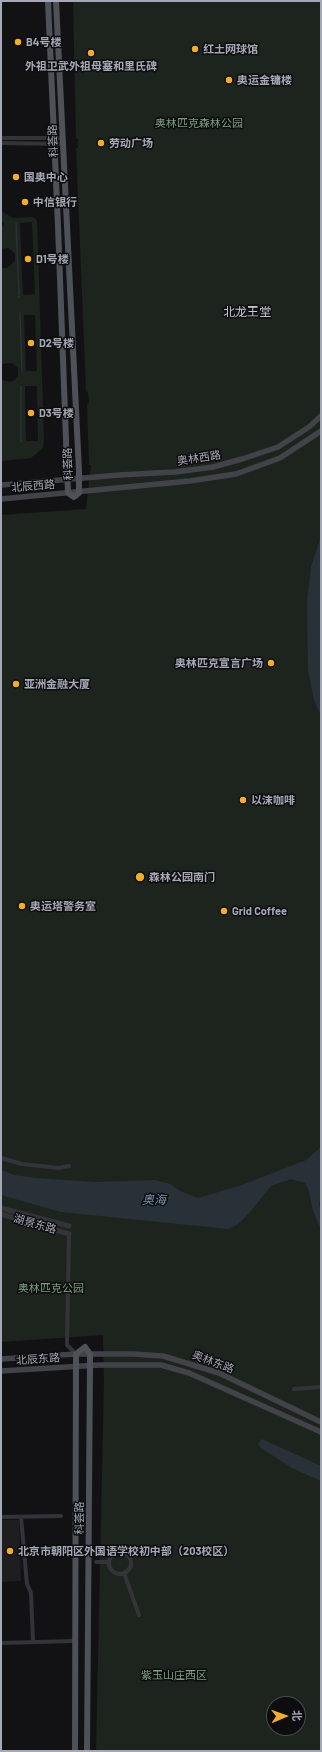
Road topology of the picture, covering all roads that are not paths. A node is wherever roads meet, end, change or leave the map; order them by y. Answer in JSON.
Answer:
{"nodes":[{"id":1,"x":48,"y":1,"type":"edge"},
{"id":2,"x":56,"y":1,"type":"edge"},
{"id":3,"x":1,"y":138,"type":"edge"},
{"id":4,"x":55,"y":141,"type":"junction"},
{"id":5,"x":63,"y":141,"type":"junction"},
{"id":6,"x":1,"y":143,"type":"edge"},
{"id":7,"x":321,"y":416,"type":"edge"},
{"id":8,"x":321,"y":431,"type":"edge"},
{"id":9,"x":79,"y":479,"type":"junction"},
{"id":10,"x":67,"y":480,"type":"junction"},
{"id":11,"x":1,"y":485,"type":"edge"},
{"id":12,"x":79,"y":492,"type":"junction"},
{"id":13,"x":68,"y":493,"type":"junction"},
{"id":14,"x":1,"y":499,"type":"edge"},
{"id":15,"x":1,"y":1158,"type":"edge"},
{"id":16,"x":69,"y":1166,"type":"dead end"},
{"id":17,"x":1,"y":1208,"type":"edge"},
{"id":18,"x":1,"y":1214,"type":"edge"},
{"id":19,"x":50,"y":1221,"type":"junction"},
{"id":20,"x":69,"y":1226,"type":"dead end"},
{"id":21,"x":47,"y":1227,"type":"junction"},
{"id":22,"x":69,"y":1234,"type":"joint"},
{"id":23,"x":76,"y":1354,"type":"junction"},
{"id":24,"x":90,"y":1354,"type":"junction"},
{"id":25,"x":1,"y":1360,"type":"edge"},
{"id":26,"x":76,"y":1366,"type":"junction"},
{"id":27,"x":90,"y":1366,"type":"junction"},
{"id":28,"x":1,"y":1371,"type":"edge"},
{"id":29,"x":321,"y":1387,"type":"edge"},
{"id":30,"x":294,"y":1389,"type":"dead end"},
{"id":31,"x":321,"y":1422,"type":"edge"},
{"id":32,"x":321,"y":1432,"type":"edge"},
{"id":33,"x":61,"y":1516,"type":"dead end"},
{"id":34,"x":1,"y":1517,"type":"edge"},
{"id":35,"x":21,"y":1517,"type":"junction"},
{"id":36,"x":96,"y":1562,"type":"dead end"},
{"id":37,"x":110,"y":1562,"type":"junction"},
{"id":38,"x":124,"y":1573,"type":"junction"},
{"id":39,"x":138,"y":1615,"type":"dead end"},
{"id":40,"x":74,"y":1641,"type":"junction"},
{"id":41,"x":33,"y":1642,"type":"junction"},
{"id":42,"x":1,"y":1643,"type":"edge"},
{"id":43,"x":75,"y":1751,"type":"edge"},
{"id":44,"x":88,"y":1751,"type":"edge"}],
"edges":[{"from":1,"to":4,"type":"main road","name":"科荟路"},
{"from":2,"to":5,"type":"main road","name":"科荟路"},
{"from":3,"to":4,"type":"street"},
{"from":4,"to":5,"type":"street"},
{"from":4,"to":6,"type":"street"},
{"from":4,"to":10,"type":"main road","name":"科荟路"},
{"from":5,"to":9,"type":"main road","name":"科荟路"},
{"from":7,"to":9,"type":"main road","name":"奥林西路"},
{"from":8,"to":12,"type":"main road","name":"奥林西路"},
{"from":9,"to":10,"type":"main road","name":"奥林西路"},
{"from":9,"to":12,"type":"main road","name":"科荟路"},
{"from":10,"to":11,"type":"main road","name":"北辰西路"},
{"from":10,"to":13,"type":"main road","name":"科荟路"},
{"from":12,"to":13,"type":"main road","name":"科荟路"},
{"from":13,"to":14,"type":"main road","name":"北辰西路"},
{"from":15,"to":16,"type":"street"},
{"from":17,"to":19,"type":"street","name":"湖景东路"},
{"from":18,"to":21,"type":"street","name":"湖景东路"},
{"from":19,"to":20,"type":"street","name":"湖景东路"},
{"from":19,"to":21,"type":"street"},
{"from":21,"to":22,"type":"street","name":"湖景东路"},
{"from":22,"to":23,"type":"street","name":"科荟路"},
{"from":23,"to":24,"type":"main road"},
{"from":23,"to":25,"type":"main road","name":"北辰东路"},
{"from":23,"to":26,"type":"main road","name":"科荟路"},
{"from":24,"to":27,"type":"main road","name":"科荟路"},
{"from":24,"to":31,"type":"main road","name":"奥林东路"},
{"from":26,"to":27,"type":"main road","name":"奥林东路"},
{"from":26,"to":28,"type":"main road","name":"北辰东路"},
{"from":26,"to":40,"type":"main road","name":"科荟路"},
{"from":27,"to":32,"type":"main road","name":"奥林东路"},
{"from":27,"to":44,"type":"main road","name":"科荟路"},
{"from":29,"to":30,"type":"street"},
{"from":33,"to":35,"type":"street"},
{"from":34,"to":35,"type":"street"},
{"from":35,"to":41,"type":"street"},
{"from":36,"to":37,"type":"street"},
{"from":37,"to":38,"type":"street"},
{"from":37,"to":38,"type":"street"},
{"from":38,"to":39,"type":"street"},
{"from":40,"to":41,"type":"street"},
{"from":40,"to":43,"type":"main road","name":"科荟路"},
{"from":41,"to":42,"type":"street"}]}
